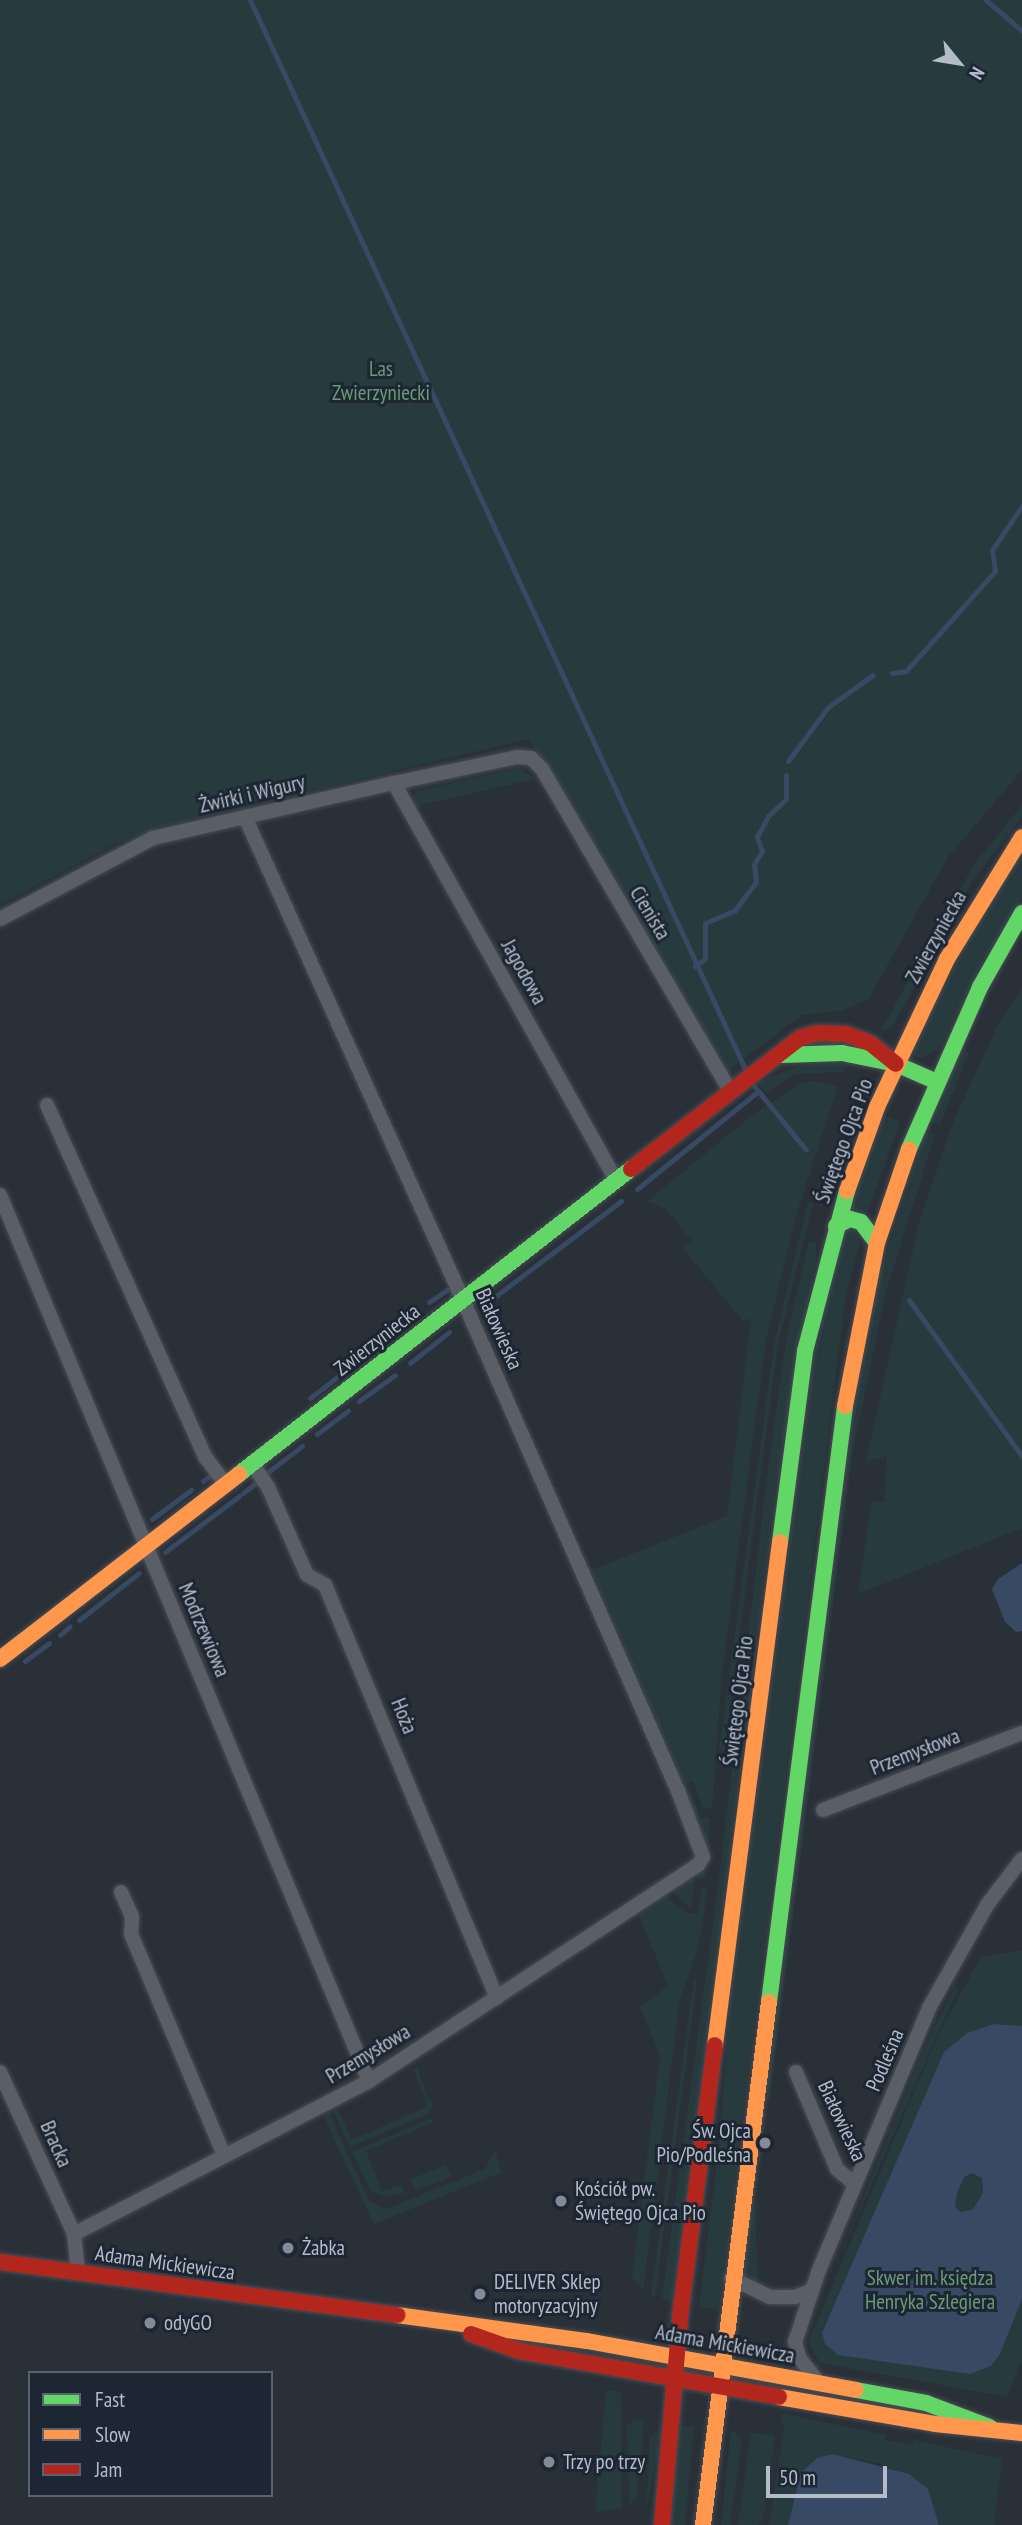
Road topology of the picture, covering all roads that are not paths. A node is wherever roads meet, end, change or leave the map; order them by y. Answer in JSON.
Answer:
{"nodes":[{"id":1,"x":531,"y":758,"type":"joint"},
{"id":2,"x":394,"y":783,"type":"junction"},
{"id":3,"x":244,"y":817,"type":"junction"},
{"id":4,"x":1022,"y":836,"type":"edge"},
{"id":5,"x":1022,"y":914,"type":"edge"},
{"id":6,"x":0,"y":919,"type":"edge"},
{"id":7,"x":895,"y":1064,"type":"junction"},
{"id":8,"x":935,"y":1081,"type":"junction"},
{"id":9,"x":734,"y":1089,"type":"junction"},
{"id":10,"x":47,"y":1105,"type":"dead end"},
{"id":11,"x":616,"y":1181,"type":"junction"},
{"id":12,"x":0,"y":1195,"type":"edge"},
{"id":13,"x":836,"y":1226,"type":"junction"},
{"id":14,"x":877,"y":1243,"type":"junction"},
{"id":15,"x":463,"y":1300,"type":"junction"},
{"id":16,"x":251,"y":1464,"type":"junction"},
{"id":17,"x":226,"y":1485,"type":"junction"},
{"id":18,"x":146,"y":1546,"type":"junction"},
{"id":19,"x":0,"y":1659,"type":"edge"},
{"id":20,"x":1022,"y":1733,"type":"edge"},
{"id":21,"x":823,"y":1810,"type":"dead end"},
{"id":22,"x":1022,"y":1859,"type":"edge"},
{"id":23,"x":701,"y":1861,"type":"joint"},
{"id":24,"x":121,"y":1892,"type":"dead end"},
{"id":25,"x":497,"y":1998,"type":"junction"},
{"id":26,"x":0,"y":2072,"type":"edge"},
{"id":27,"x":796,"y":2072,"type":"dead end"},
{"id":28,"x":369,"y":2081,"type":"junction"},
{"id":29,"x":224,"y":2155,"type":"junction"},
{"id":30,"x":854,"y":2184,"type":"junction"},
{"id":31,"x":74,"y":2234,"type":"junction"},
{"id":32,"x":0,"y":2262,"type":"edge"},
{"id":33,"x":78,"y":2272,"type":"junction"},
{"id":34,"x":731,"y":2278,"type":"junction"},
{"id":35,"x":811,"y":2291,"type":"junction"},
{"id":36,"x":449,"y":2326,"type":"junction"},
{"id":37,"x":676,"y":2356,"type":"junction"},
{"id":38,"x":720,"y":2363,"type":"junction"},
{"id":39,"x":675,"y":2378,"type":"junction"},
{"id":40,"x":819,"y":2383,"type":"junction"},
{"id":41,"x":718,"y":2384,"type":"junction"},
{"id":42,"x":990,"y":2427,"type":"junction"},
{"id":43,"x":1022,"y":2433,"type":"edge"},
{"id":44,"x":662,"y":2525,"type":"edge"},
{"id":45,"x":703,"y":2525,"type":"edge"}],
"edges":[{"from":1,"to":2,"type":"street","name":"Żwirki i Wigury"},
{"from":1,"to":9,"type":"street","name":"Cienista"},
{"from":2,"to":3,"type":"street","name":"Żwirki i Wigury"},
{"from":2,"to":11,"type":"street","name":"Jagodowa"},
{"from":3,"to":6,"type":"street","name":"Żwirki i Wigury"},
{"from":3,"to":15,"type":"street","name":"Białowieska"},
{"from":4,"to":7,"type":"main road","name":"Zwierzyniecka"},
{"from":5,"to":8,"type":"main road"},
{"from":7,"to":8,"type":"main road","name":"Zwierzyniecka"},
{"from":7,"to":9,"type":"main road","name":"Zwierzyniecka"},
{"from":7,"to":13,"type":"main road","name":"Świętego Ojca Pio"},
{"from":8,"to":14,"type":"main road"},
{"from":9,"to":11,"type":"main road","name":"Zwierzyniecka"},
{"from":10,"to":17,"type":"street"},
{"from":11,"to":15,"type":"main road","name":"Zwierzyniecka"},
{"from":12,"to":18,"type":"street","name":"Modrzewiowa"},
{"from":13,"to":14,"type":"main road"},
{"from":13,"to":37,"type":"main road","name":"Świętego Ojca Pio"},
{"from":14,"to":34,"type":"main road"},
{"from":15,"to":16,"type":"main road","name":"Zwierzyniecka"},
{"from":15,"to":23,"type":"street","name":"Białowieska"},
{"from":16,"to":17,"type":"main road","name":"Zwierzyniecka"},
{"from":16,"to":25,"type":"street","name":"Hoża"},
{"from":17,"to":18,"type":"main road","name":"Zwierzyniecka"},
{"from":18,"to":19,"type":"main road","name":"Zwierzyniecka"},
{"from":18,"to":28,"type":"street","name":"Modrzewiowa"},
{"from":20,"to":21,"type":"street","name":"Przemysłowa"},
{"from":22,"to":30,"type":"street","name":"Podleśna"},
{"from":23,"to":25,"type":"street","name":"Przemysłowa"},
{"from":24,"to":29,"type":"street"},
{"from":25,"to":28,"type":"street","name":"Przemysłowa"},
{"from":26,"to":31,"type":"street","name":"Bracka"},
{"from":27,"to":30,"type":"street","name":"Białowieska"},
{"from":28,"to":29,"type":"street","name":"Przemysłowa"},
{"from":29,"to":31,"type":"street","name":"Przemysłowa"},
{"from":30,"to":35,"type":"street","name":"Podleśna"},
{"from":31,"to":33,"type":"street"},
{"from":32,"to":33,"type":"main road","name":"Adama Mickiewicza"},
{"from":33,"to":36,"type":"main road","name":"Adama Mickiewicza"},
{"from":34,"to":35,"type":"street"},
{"from":34,"to":38,"type":"main road"},
{"from":35,"to":40,"type":"street","name":"Podleśna"},
{"from":36,"to":37,"type":"main road","name":"Adama Mickiewicza"},
{"from":36,"to":39,"type":"main road","name":"Adama Mickiewicza"},
{"from":37,"to":38,"type":"main road","name":"Adama Mickiewicza"},
{"from":37,"to":39,"type":"main road","name":"Świętego Ojca Pio"},
{"from":38,"to":40,"type":"main road","name":"Adama Mickiewicza"},
{"from":38,"to":41,"type":"main road"},
{"from":39,"to":41,"type":"main road","name":"Adama Mickiewicza"},
{"from":39,"to":44,"type":"main road","name":"Świętego Ojca Pio"},
{"from":40,"to":42,"type":"main road","name":"Adama Mickiewicza"},
{"from":41,"to":42,"type":"main road","name":"Adama Mickiewicza"},
{"from":41,"to":45,"type":"main road"},
{"from":42,"to":43,"type":"main road","name":"Adama Mickiewicza"}]}
